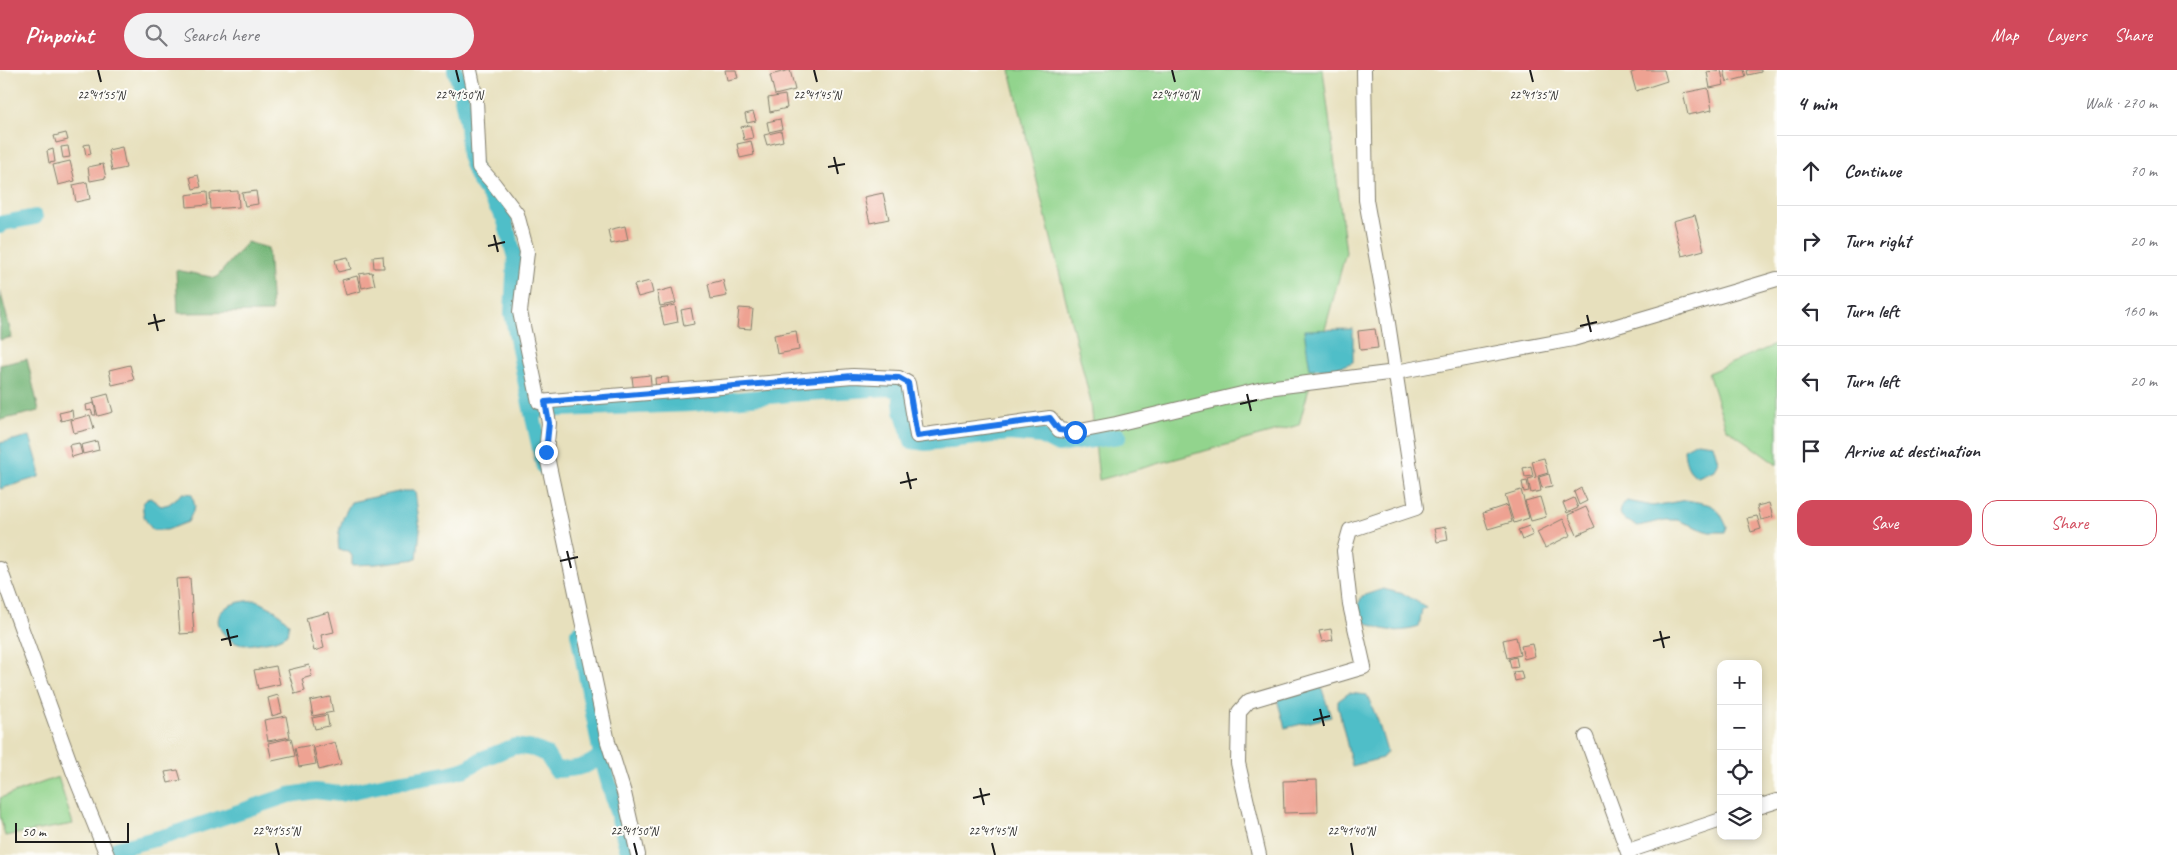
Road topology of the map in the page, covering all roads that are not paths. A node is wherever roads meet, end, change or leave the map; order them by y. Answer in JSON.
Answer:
{"nodes":[{"id":1,"x":470,"y":70,"type":"edge"},
{"id":2,"x":1364,"y":70,"type":"edge"},
{"id":3,"x":1777,"y":279,"type":"edge"},
{"id":4,"x":1396,"y":372,"type":"junction"},
{"id":5,"x":545,"y":402,"type":"junction"},
{"id":6,"x":0,"y":571,"type":"edge"},
{"id":7,"x":1586,"y":738,"type":"dead end"},
{"id":8,"x":1777,"y":801,"type":"edge"},
{"id":9,"x":1762,"y":806,"type":"edge"},
{"id":10,"x":1717,"y":821,"type":"edge"},
{"id":11,"x":1629,"y":853,"type":"edge"},
{"id":12,"x":107,"y":855,"type":"edge"},
{"id":13,"x":638,"y":855,"type":"edge"},
{"id":14,"x":1259,"y":855,"type":"edge"}],
"edges":[{"from":1,"to":5,"type":"street"},
{"from":2,"to":4,"type":"street"},
{"from":3,"to":4,"type":"street"},
{"from":4,"to":5,"type":"street"},
{"from":4,"to":14,"type":"street"},
{"from":5,"to":13,"type":"street"},
{"from":6,"to":12,"type":"street"},
{"from":7,"to":11,"type":"street"},
{"from":8,"to":9,"type":"street"},
{"from":10,"to":11,"type":"street"}]}
